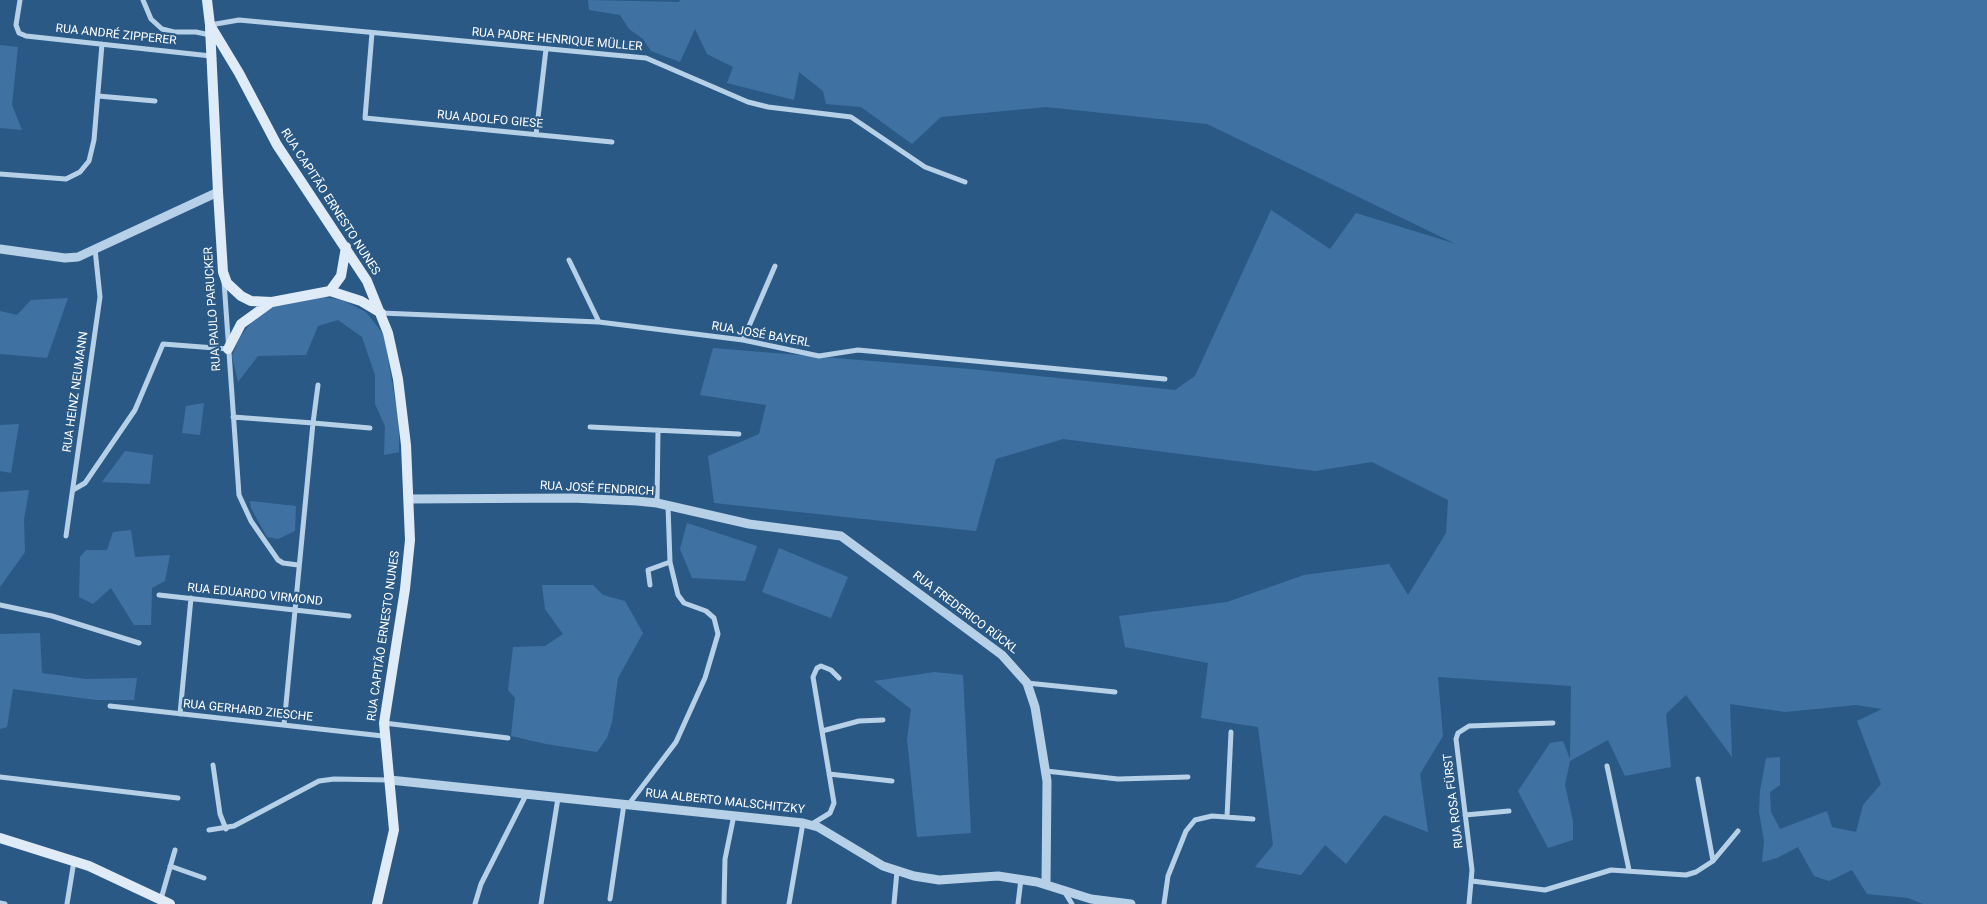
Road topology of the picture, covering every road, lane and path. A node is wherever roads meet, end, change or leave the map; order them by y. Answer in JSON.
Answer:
{"nodes":[{"id":1,"x":20,"y":0,"type":"edge"},
{"id":2,"x":143,"y":0,"type":"edge"},
{"id":3,"x":207,"y":0,"type":"edge"},
{"id":4,"x":209,"y":21,"type":"junction"},
{"id":5,"x":196,"y":32,"type":"junction"},
{"id":6,"x":372,"y":34,"type":"junction"},
{"id":7,"x":215,"y":37,"type":"junction"},
{"id":8,"x":102,"y":44,"type":"junction"},
{"id":9,"x":546,"y":49,"type":"junction"},
{"id":10,"x":226,"y":52,"type":"junction"},
{"id":11,"x":211,"y":56,"type":"junction"},
{"id":12,"x":98,"y":96,"type":"junction"},
{"id":13,"x":155,"y":101,"type":"dead end"},
{"id":14,"x":536,"y":135,"type":"junction"},
{"id":15,"x":612,"y":142,"type":"dead end"},
{"id":16,"x":0,"y":174,"type":"edge"},
{"id":17,"x":965,"y":182,"type":"dead end"},
{"id":18,"x":218,"y":192,"type":"junction"},
{"id":19,"x":346,"y":247,"type":"junction"},
{"id":20,"x":0,"y":249,"type":"edge"},
{"id":21,"x":95,"y":249,"type":"junction"},
{"id":22,"x":569,"y":260,"type":"dead end"},
{"id":23,"x":775,"y":266,"type":"dead end"},
{"id":24,"x":223,"y":272,"type":"junction"},
{"id":25,"x":330,"y":291,"type":"junction"},
{"id":26,"x":272,"y":302,"type":"junction"},
{"id":27,"x":381,"y":313,"type":"junction"},
{"id":28,"x":599,"y":322,"type":"junction"},
{"id":29,"x":743,"y":340,"type":"junction"},
{"id":30,"x":228,"y":349,"type":"junction"},
{"id":31,"x":1165,"y":379,"type":"dead end"},
{"id":32,"x":318,"y":385,"type":"dead end"},
{"id":33,"x":233,"y":417,"type":"junction"},
{"id":34,"x":313,"y":424,"type":"junction"},
{"id":35,"x":590,"y":427,"type":"dead end"},
{"id":36,"x":370,"y":428,"type":"dead end"},
{"id":37,"x":658,"y":430,"type":"junction"},
{"id":38,"x":740,"y":434,"type":"dead end"},
{"id":39,"x":72,"y":490,"type":"junction"},
{"id":40,"x":409,"y":499,"type":"junction"},
{"id":41,"x":657,"y":504,"type":"junction"},
{"id":42,"x":668,"y":506,"type":"junction"},
{"id":43,"x":66,"y":536,"type":"dead end"},
{"id":44,"x":841,"y":536,"type":"joint"},
{"id":45,"x":670,"y":562,"type":"junction"},
{"id":46,"x":298,"y":565,"type":"junction"},
{"id":47,"x":650,"y":585,"type":"dead end"},
{"id":48,"x":159,"y":594,"type":"dead end"},
{"id":49,"x":191,"y":598,"type":"junction"},
{"id":50,"x":0,"y":605,"type":"edge"},
{"id":51,"x":295,"y":610,"type":"junction"},
{"id":52,"x":349,"y":616,"type":"dead end"},
{"id":53,"x":138,"y":643,"type":"dead end"},
{"id":54,"x":840,"y":678,"type":"dead end"},
{"id":55,"x":1027,"y":683,"type":"junction"},
{"id":56,"x":1115,"y":692,"type":"dead end"},
{"id":57,"x":110,"y":706,"type":"dead end"},
{"id":58,"x":180,"y":714,"type":"junction"},
{"id":59,"x":883,"y":720,"type":"dead end"},
{"id":60,"x":384,"y":723,"type":"junction"},
{"id":61,"x":1553,"y":724,"type":"dead end"},
{"id":62,"x":284,"y":725,"type":"junction"},
{"id":63,"x":822,"y":732,"type":"junction"},
{"id":64,"x":1232,"y":732,"type":"dead end"},
{"id":65,"x":383,"y":736,"type":"junction"},
{"id":66,"x":508,"y":738,"type":"dead end"},
{"id":67,"x":213,"y":765,"type":"dead end"},
{"id":68,"x":1607,"y":766,"type":"dead end"},
{"id":69,"x":1046,"y":771,"type":"junction"},
{"id":70,"x":829,"y":774,"type":"junction"},
{"id":71,"x":0,"y":777,"type":"edge"},
{"id":72,"x":1188,"y":777,"type":"dead end"},
{"id":73,"x":1698,"y":779,"type":"dead end"},
{"id":74,"x":390,"y":780,"type":"junction"},
{"id":75,"x":892,"y":781,"type":"dead end"},
{"id":76,"x":526,"y":794,"type":"junction"},
{"id":77,"x":178,"y":798,"type":"dead end"},
{"id":78,"x":558,"y":798,"type":"junction"},
{"id":79,"x":626,"y":804,"type":"junction"},
{"id":80,"x":1509,"y":811,"type":"dead end"},
{"id":81,"x":734,"y":815,"type":"junction"},
{"id":82,"x":1465,"y":815,"type":"junction"},
{"id":83,"x":1227,"y":817,"type":"junction"},
{"id":84,"x":1253,"y":819,"type":"dead end"},
{"id":85,"x":807,"y":824,"type":"junction"},
{"id":86,"x":226,"y":829,"type":"junction"},
{"id":87,"x":210,"y":830,"type":"dead end"},
{"id":88,"x":1738,"y":832,"type":"dead end"},
{"id":89,"x":0,"y":838,"type":"edge"},
{"id":90,"x":175,"y":850,"type":"dead end"},
{"id":91,"x":75,"y":861,"type":"junction"},
{"id":92,"x":1714,"y":861,"type":"junction"},
{"id":93,"x":170,"y":866,"type":"junction"},
{"id":94,"x":1629,"y":870,"type":"junction"},
{"id":95,"x":897,"y":871,"type":"junction"},
{"id":96,"x":204,"y":878,"type":"dead end"},
{"id":97,"x":1021,"y":879,"type":"junction"},
{"id":98,"x":1472,"y":881,"type":"junction"},
{"id":99,"x":1046,"y":884,"type":"junction"},
{"id":100,"x":1063,"y":890,"type":"junction"},
{"id":101,"x":610,"y":899,"type":"dead end"},
{"id":102,"x":165,"y":902,"type":"edge"},
{"id":103,"x":0,"y":903,"type":"edge"},
{"id":104,"x":5,"y":904,"type":"edge"},
{"id":105,"x":67,"y":904,"type":"edge"},
{"id":106,"x":377,"y":904,"type":"edge"},
{"id":107,"x":475,"y":904,"type":"edge"},
{"id":108,"x":541,"y":904,"type":"edge"},
{"id":109,"x":724,"y":904,"type":"edge"},
{"id":110,"x":789,"y":904,"type":"edge"},
{"id":111,"x":894,"y":904,"type":"edge"},
{"id":112,"x":1018,"y":904,"type":"edge"},
{"id":113,"x":1072,"y":904,"type":"edge"},
{"id":114,"x":1131,"y":904,"type":"edge"},
{"id":115,"x":1164,"y":904,"type":"edge"},
{"id":116,"x":1469,"y":904,"type":"edge"}],
"edges":[{"from":1,"to":8,"type":"street","name":"RUA ANDRÉ ZIPPERER"},
{"from":2,"to":5,"type":"street"},
{"from":3,"to":4,"type":"main road"},
{"from":4,"to":5,"type":"street"},
{"from":4,"to":6,"type":"street","name":"RUA PADRE HENRIQUE MÜLLER"},
{"from":4,"to":7,"type":"main road","name":"RUA CAPITÃO ERNESTO NUNES"},
{"from":5,"to":7,"type":"street"},
{"from":6,"to":9,"type":"street","name":"RUA PADRE HENRIQUE MÜLLER"},
{"from":6,"to":14,"type":"street","name":"RUA ADOLFO GIESE"},
{"from":7,"to":10,"type":"main road","name":"RUA CAPITÃO ERNESTO NUNES"},
{"from":7,"to":11,"type":"main road","name":"RUA PAULO PARUCKER"},
{"from":8,"to":11,"type":"street","name":"RUA ANDRÉ ZIPPERER"},
{"from":8,"to":12,"type":"street"},
{"from":9,"to":14,"type":"street"},
{"from":9,"to":17,"type":"street","name":"RUA PADRE HENRIQUE MÜLLER"},
{"from":10,"to":11,"type":"main road"},
{"from":10,"to":19,"type":"main road","name":"RUA CAPITÃO ERNESTO NUNES"},
{"from":11,"to":18,"type":"main road","name":"RUA PAULO PARUCKER"},
{"from":12,"to":13,"type":"street"},
{"from":12,"to":16,"type":"street"},
{"from":14,"to":15,"type":"street","name":"RUA ADOLFO GIESE"},
{"from":18,"to":21,"type":"street"},
{"from":18,"to":24,"type":"main road","name":"RUA PAULO PARUCKER"},
{"from":19,"to":25,"type":"main road"},
{"from":19,"to":27,"type":"main road","name":"RUA CAPITÃO ERNESTO NUNES"},
{"from":20,"to":21,"type":"street"},
{"from":21,"to":39,"type":"street","name":"RUA HEINZ NEUMANN"},
{"from":22,"to":28,"type":"street"},
{"from":23,"to":29,"type":"street"},
{"from":24,"to":26,"type":"main road"},
{"from":24,"to":30,"type":"street","name":"RUA PAULO PARUCKER"},
{"from":25,"to":26,"type":"main road"},
{"from":25,"to":27,"type":"main road"},
{"from":26,"to":30,"type":"main road"},
{"from":27,"to":28,"type":"street","name":"RUA JOSÉ BAYERL"},
{"from":27,"to":40,"type":"main road","name":"RUA CAPITÃO ERNESTO NUNES"},
{"from":28,"to":29,"type":"street","name":"RUA JOSÉ BAYERL"},
{"from":29,"to":31,"type":"street","name":"RUA JOSÉ BAYERL"},
{"from":30,"to":33,"type":"street","name":"RUA PAULO PARUCKER"},
{"from":30,"to":39,"type":"street"},
{"from":32,"to":34,"type":"street"},
{"from":33,"to":34,"type":"street"},
{"from":33,"to":46,"type":"street","name":"RUA PAULO PARUCKER"},
{"from":34,"to":36,"type":"street"},
{"from":34,"to":46,"type":"street"},
{"from":35,"to":37,"type":"street"},
{"from":37,"to":38,"type":"street"},
{"from":37,"to":41,"type":"street"},
{"from":39,"to":43,"type":"street","name":"RUA HEINZ NEUMANN"},
{"from":40,"to":41,"type":"street","name":"RUA JOSÉ FENDRICH"},
{"from":40,"to":60,"type":"main road","name":"RUA CAPITÃO ERNESTO NUNES"},
{"from":41,"to":42,"type":"street","name":"RUA JOSÉ FENDRICH"},
{"from":42,"to":44,"type":"street","name":"RUA JOSÉ FENDRICH"},
{"from":42,"to":45,"type":"street"},
{"from":44,"to":55,"type":"street","name":"RUA FREDERICO RÜCKL"},
{"from":45,"to":47,"type":"street"},
{"from":45,"to":79,"type":"street"},
{"from":46,"to":51,"type":"street"},
{"from":48,"to":49,"type":"street","name":"RUA EDUARDO VIRMOND"},
{"from":49,"to":51,"type":"street","name":"RUA EDUARDO VIRMOND"},
{"from":49,"to":58,"type":"street"},
{"from":50,"to":53,"type":"street"},
{"from":51,"to":52,"type":"street","name":"RUA EDUARDO VIRMOND"},
{"from":51,"to":62,"type":"street"},
{"from":54,"to":63,"type":"street"},
{"from":55,"to":56,"type":"street"},
{"from":55,"to":69,"type":"street","name":"RUA FREDERICO RÜCKL"},
{"from":57,"to":58,"type":"street","name":"RUA GERHARD ZIESCHE"},
{"from":58,"to":62,"type":"street","name":"RUA GERHARD ZIESCHE"},
{"from":59,"to":63,"type":"street"},
{"from":60,"to":65,"type":"main road","name":"RUA CAPITÃO ERNESTO NUNES"},
{"from":60,"to":66,"type":"street"},
{"from":61,"to":82,"type":"street","name":"RUA ROSA FÜRST"},
{"from":62,"to":65,"type":"street","name":"RUA GERHARD ZIESCHE"},
{"from":63,"to":70,"type":"street"},
{"from":64,"to":83,"type":"street"},
{"from":65,"to":74,"type":"main road","name":"RUA CAPITÃO ERNESTO NUNES"},
{"from":67,"to":86,"type":"street"},
{"from":68,"to":94,"type":"street"},
{"from":69,"to":72,"type":"street"},
{"from":69,"to":99,"type":"street","name":"RUA FREDERICO RÜCKL"},
{"from":70,"to":75,"type":"street"},
{"from":70,"to":85,"type":"street"},
{"from":71,"to":77,"type":"street"},
{"from":73,"to":92,"type":"street"},
{"from":74,"to":76,"type":"street","name":"RUA ALBERTO MALSCHITZKY"},
{"from":74,"to":86,"type":"street"},
{"from":74,"to":106,"type":"main road","name":"RUA CAPITÃO ERNESTO NUNES"},
{"from":76,"to":78,"type":"street","name":"RUA ALBERTO MALSCHITZKY"},
{"from":76,"to":107,"type":"street"},
{"from":78,"to":79,"type":"street","name":"RUA ALBERTO MALSCHITZKY"},
{"from":78,"to":108,"type":"street"},
{"from":79,"to":81,"type":"street","name":"RUA ALBERTO MALSCHITZKY"},
{"from":79,"to":101,"type":"street"},
{"from":80,"to":82,"type":"street"},
{"from":81,"to":85,"type":"street","name":"RUA ALBERTO MALSCHITZKY"},
{"from":81,"to":109,"type":"street"},
{"from":82,"to":98,"type":"street","name":"RUA ROSA FÜRST"},
{"from":83,"to":84,"type":"street"},
{"from":83,"to":115,"type":"street"},
{"from":85,"to":95,"type":"street","name":"RUA ALBERTO MALSCHITZKY"},
{"from":85,"to":110,"type":"street"},
{"from":86,"to":87,"type":"street"},
{"from":88,"to":92,"type":"street"},
{"from":89,"to":91,"type":"main road"},
{"from":90,"to":93,"type":"street"},
{"from":91,"to":102,"type":"main road"},
{"from":91,"to":105,"type":"street"},
{"from":92,"to":94,"type":"street"},
{"from":93,"to":96,"type":"street"},
{"from":93,"to":102,"type":"street"},
{"from":94,"to":98,"type":"street"},
{"from":95,"to":97,"type":"street","name":"RUA ALBERTO MALSCHITZKY"},
{"from":95,"to":111,"type":"street"},
{"from":97,"to":99,"type":"street","name":"RUA ALBERTO MALSCHITZKY"},
{"from":97,"to":112,"type":"street"},
{"from":98,"to":116,"type":"street","name":"RUA ROSA FÜRST"},
{"from":99,"to":100,"type":"street","name":"RUA ALBERTO MALSCHITZKY"},
{"from":100,"to":113,"type":"street"},
{"from":100,"to":114,"type":"street","name":"RUA ALBERTO MALSCHITZKY"},
{"from":103,"to":104,"type":"street"}]}
